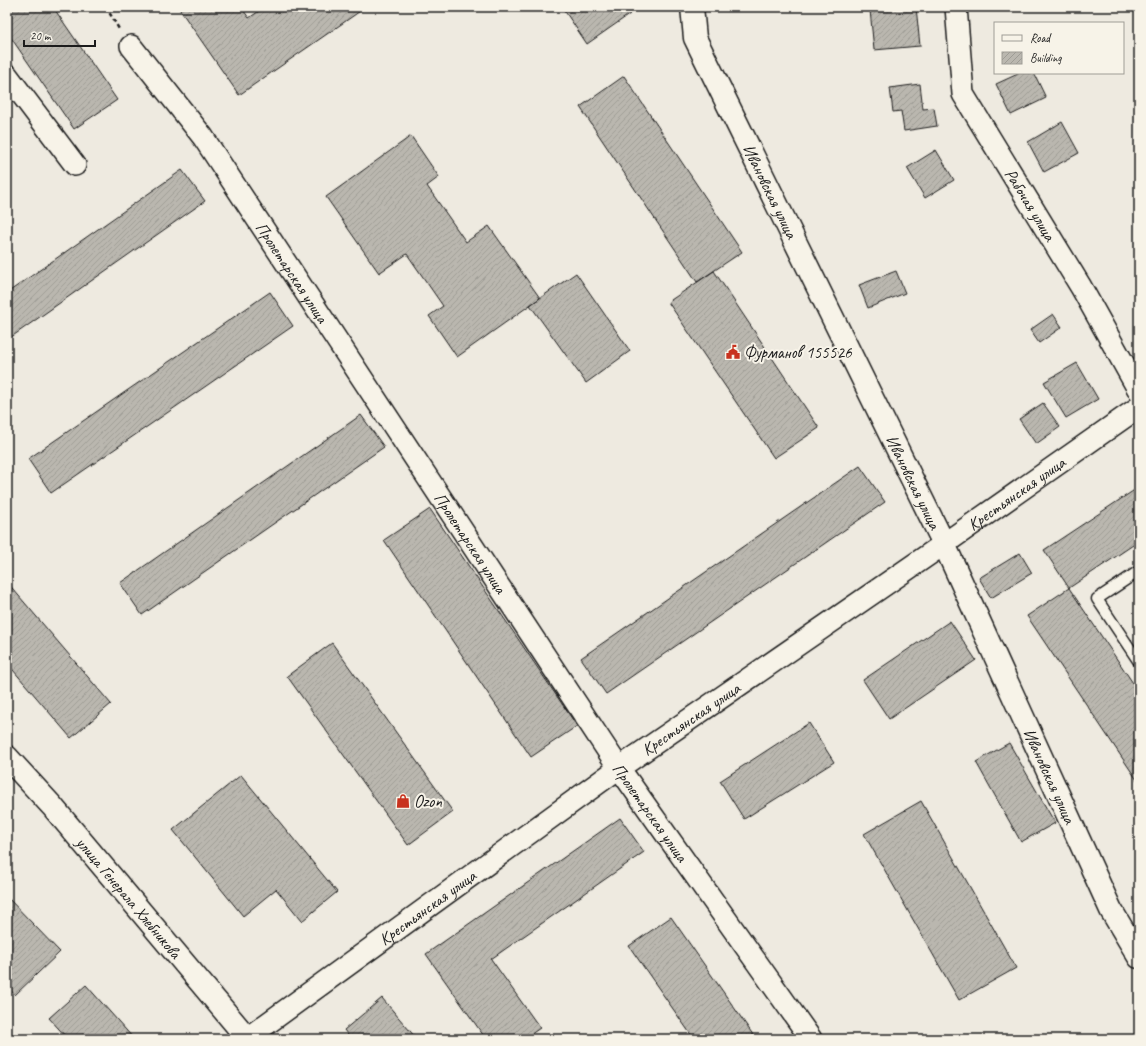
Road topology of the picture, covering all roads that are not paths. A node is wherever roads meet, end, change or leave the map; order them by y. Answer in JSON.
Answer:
{"nodes":[{"id":1,"x":692,"y":7,"type":"edge"},
{"id":2,"x":956,"y":7,"type":"edge"},
{"id":3,"x":131,"y":46,"type":"dead end"},
{"id":4,"x":7,"y":75,"type":"edge"},
{"id":5,"x":75,"y":165,"type":"dead end"},
{"id":6,"x":1139,"y":391,"type":"edge"},
{"id":7,"x":1139,"y":407,"type":"edge"},
{"id":8,"x":944,"y":544,"type":"junction"},
{"id":9,"x":1139,"y":571,"type":"edge"},
{"id":10,"x":1139,"y":662,"type":"edge"},
{"id":11,"x":7,"y":757,"type":"edge"},
{"id":12,"x":619,"y":768,"type":"junction"},
{"id":13,"x":1139,"y":957,"type":"edge"},
{"id":14,"x":247,"y":1039,"type":"edge"},
{"id":15,"x":811,"y":1039,"type":"edge"}],
"edges":[{"from":1,"to":8,"type":"street","name":"Ивановская улица"},
{"from":2,"to":6,"type":"street","name":"Рабочая улица"},
{"from":3,"to":12,"type":"street","name":"Пролетарская улица"},
{"from":4,"to":5,"type":"street"},
{"from":7,"to":8,"type":"street","name":"Крестьянская улица"},
{"from":8,"to":12,"type":"street","name":"Крестьянская улица"},
{"from":8,"to":13,"type":"street","name":"Ивановская улица"},
{"from":9,"to":10,"type":"lane"},
{"from":11,"to":14,"type":"street","name":"улица Генерала Хлебникова"},
{"from":12,"to":14,"type":"street","name":"Крестьянская улица"},
{"from":12,"to":15,"type":"street","name":"Пролетарская улица"}]}
